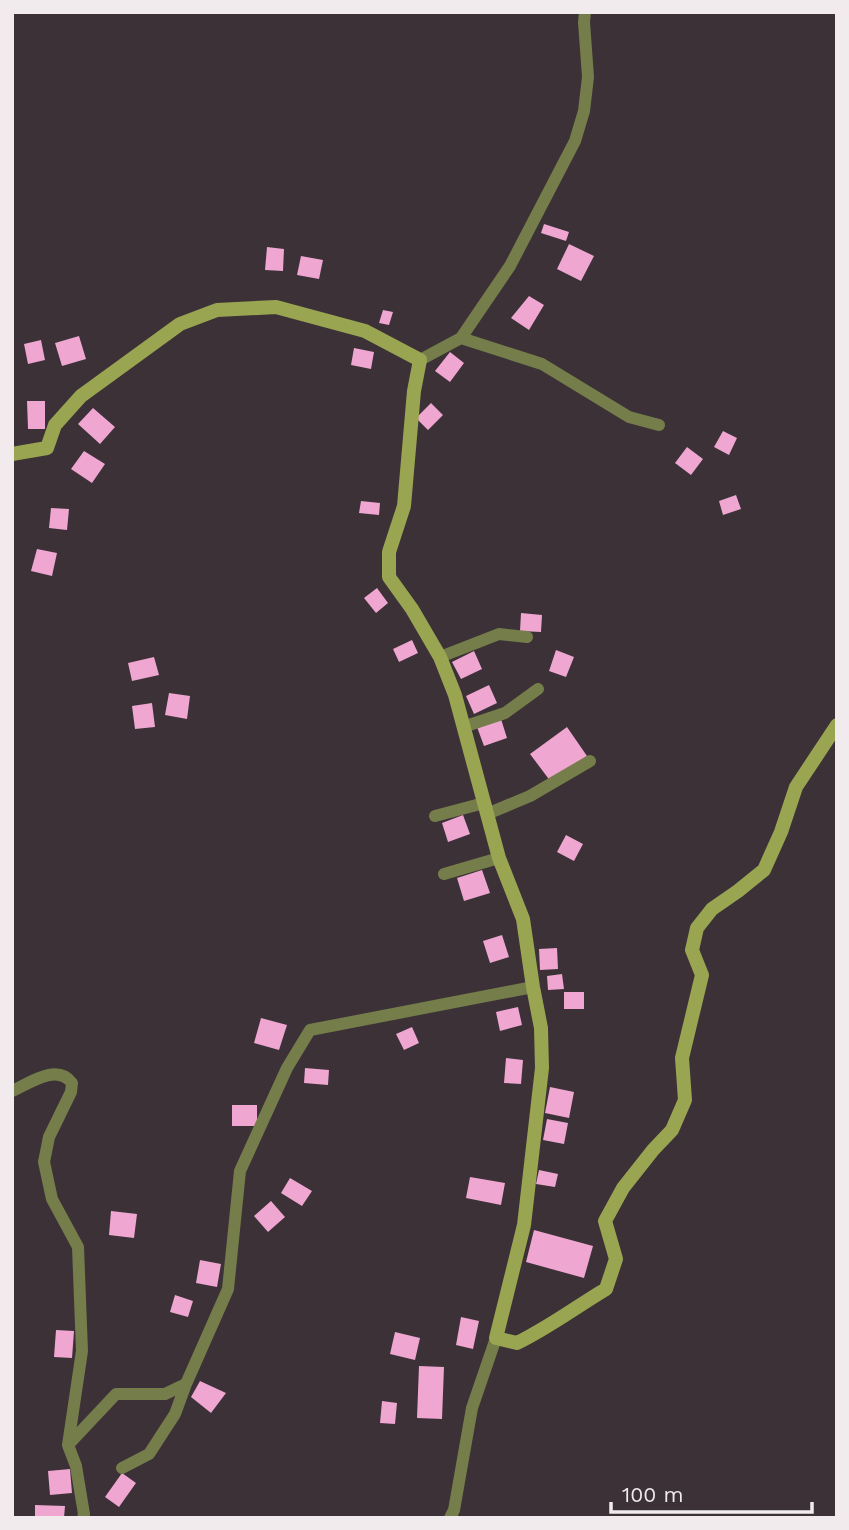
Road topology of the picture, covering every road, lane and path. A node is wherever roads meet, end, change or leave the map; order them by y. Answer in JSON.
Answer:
{"nodes":[{"id":1,"x":585,"y":12,"type":"edge"},
{"id":2,"x":461,"y":338,"type":"junction"},
{"id":3,"x":420,"y":360,"type":"junction"},
{"id":4,"x":659,"y":425,"type":"dead end"},
{"id":5,"x":12,"y":454,"type":"edge"},
{"id":6,"x":527,"y":636,"type":"dead end"},
{"id":7,"x":440,"y":657,"type":"junction"},
{"id":8,"x":538,"y":689,"type":"dead end"},
{"id":9,"x":837,"y":726,"type":"edge"},
{"id":10,"x":463,"y":727,"type":"junction"},
{"id":11,"x":590,"y":761,"type":"dead end"},
{"id":12,"x":485,"y":808,"type":"junction"},
{"id":13,"x":435,"y":816,"type":"dead end"},
{"id":14,"x":499,"y":858,"type":"junction"},
{"id":15,"x":444,"y":874,"type":"dead end"},
{"id":16,"x":533,"y":987,"type":"junction"},
{"id":17,"x":12,"y":1091,"type":"edge"},
{"id":18,"x":496,"y":1338,"type":"junction"},
{"id":19,"x":186,"y":1384,"type":"junction"},
{"id":20,"x":68,"y":1445,"type":"junction"},
{"id":21,"x":122,"y":1468,"type":"dead end"},
{"id":22,"x":83,"y":1518,"type":"edge"},
{"id":23,"x":450,"y":1518,"type":"edge"}],
"edges":[{"from":1,"to":2,"type":"street"},
{"from":2,"to":3,"type":"street"},
{"from":2,"to":4,"type":"street"},
{"from":3,"to":5,"type":"street"},
{"from":3,"to":7,"type":"street"},
{"from":6,"to":7,"type":"street"},
{"from":7,"to":10,"type":"street"},
{"from":8,"to":10,"type":"street"},
{"from":9,"to":18,"type":"street"},
{"from":10,"to":12,"type":"street"},
{"from":11,"to":12,"type":"street"},
{"from":12,"to":13,"type":"street"},
{"from":12,"to":14,"type":"street"},
{"from":14,"to":15,"type":"street"},
{"from":14,"to":16,"type":"street"},
{"from":16,"to":18,"type":"street"},
{"from":16,"to":19,"type":"street"},
{"from":17,"to":20,"type":"street"},
{"from":18,"to":23,"type":"street"},
{"from":19,"to":20,"type":"street"},
{"from":19,"to":21,"type":"street"},
{"from":20,"to":22,"type":"street"}]}
